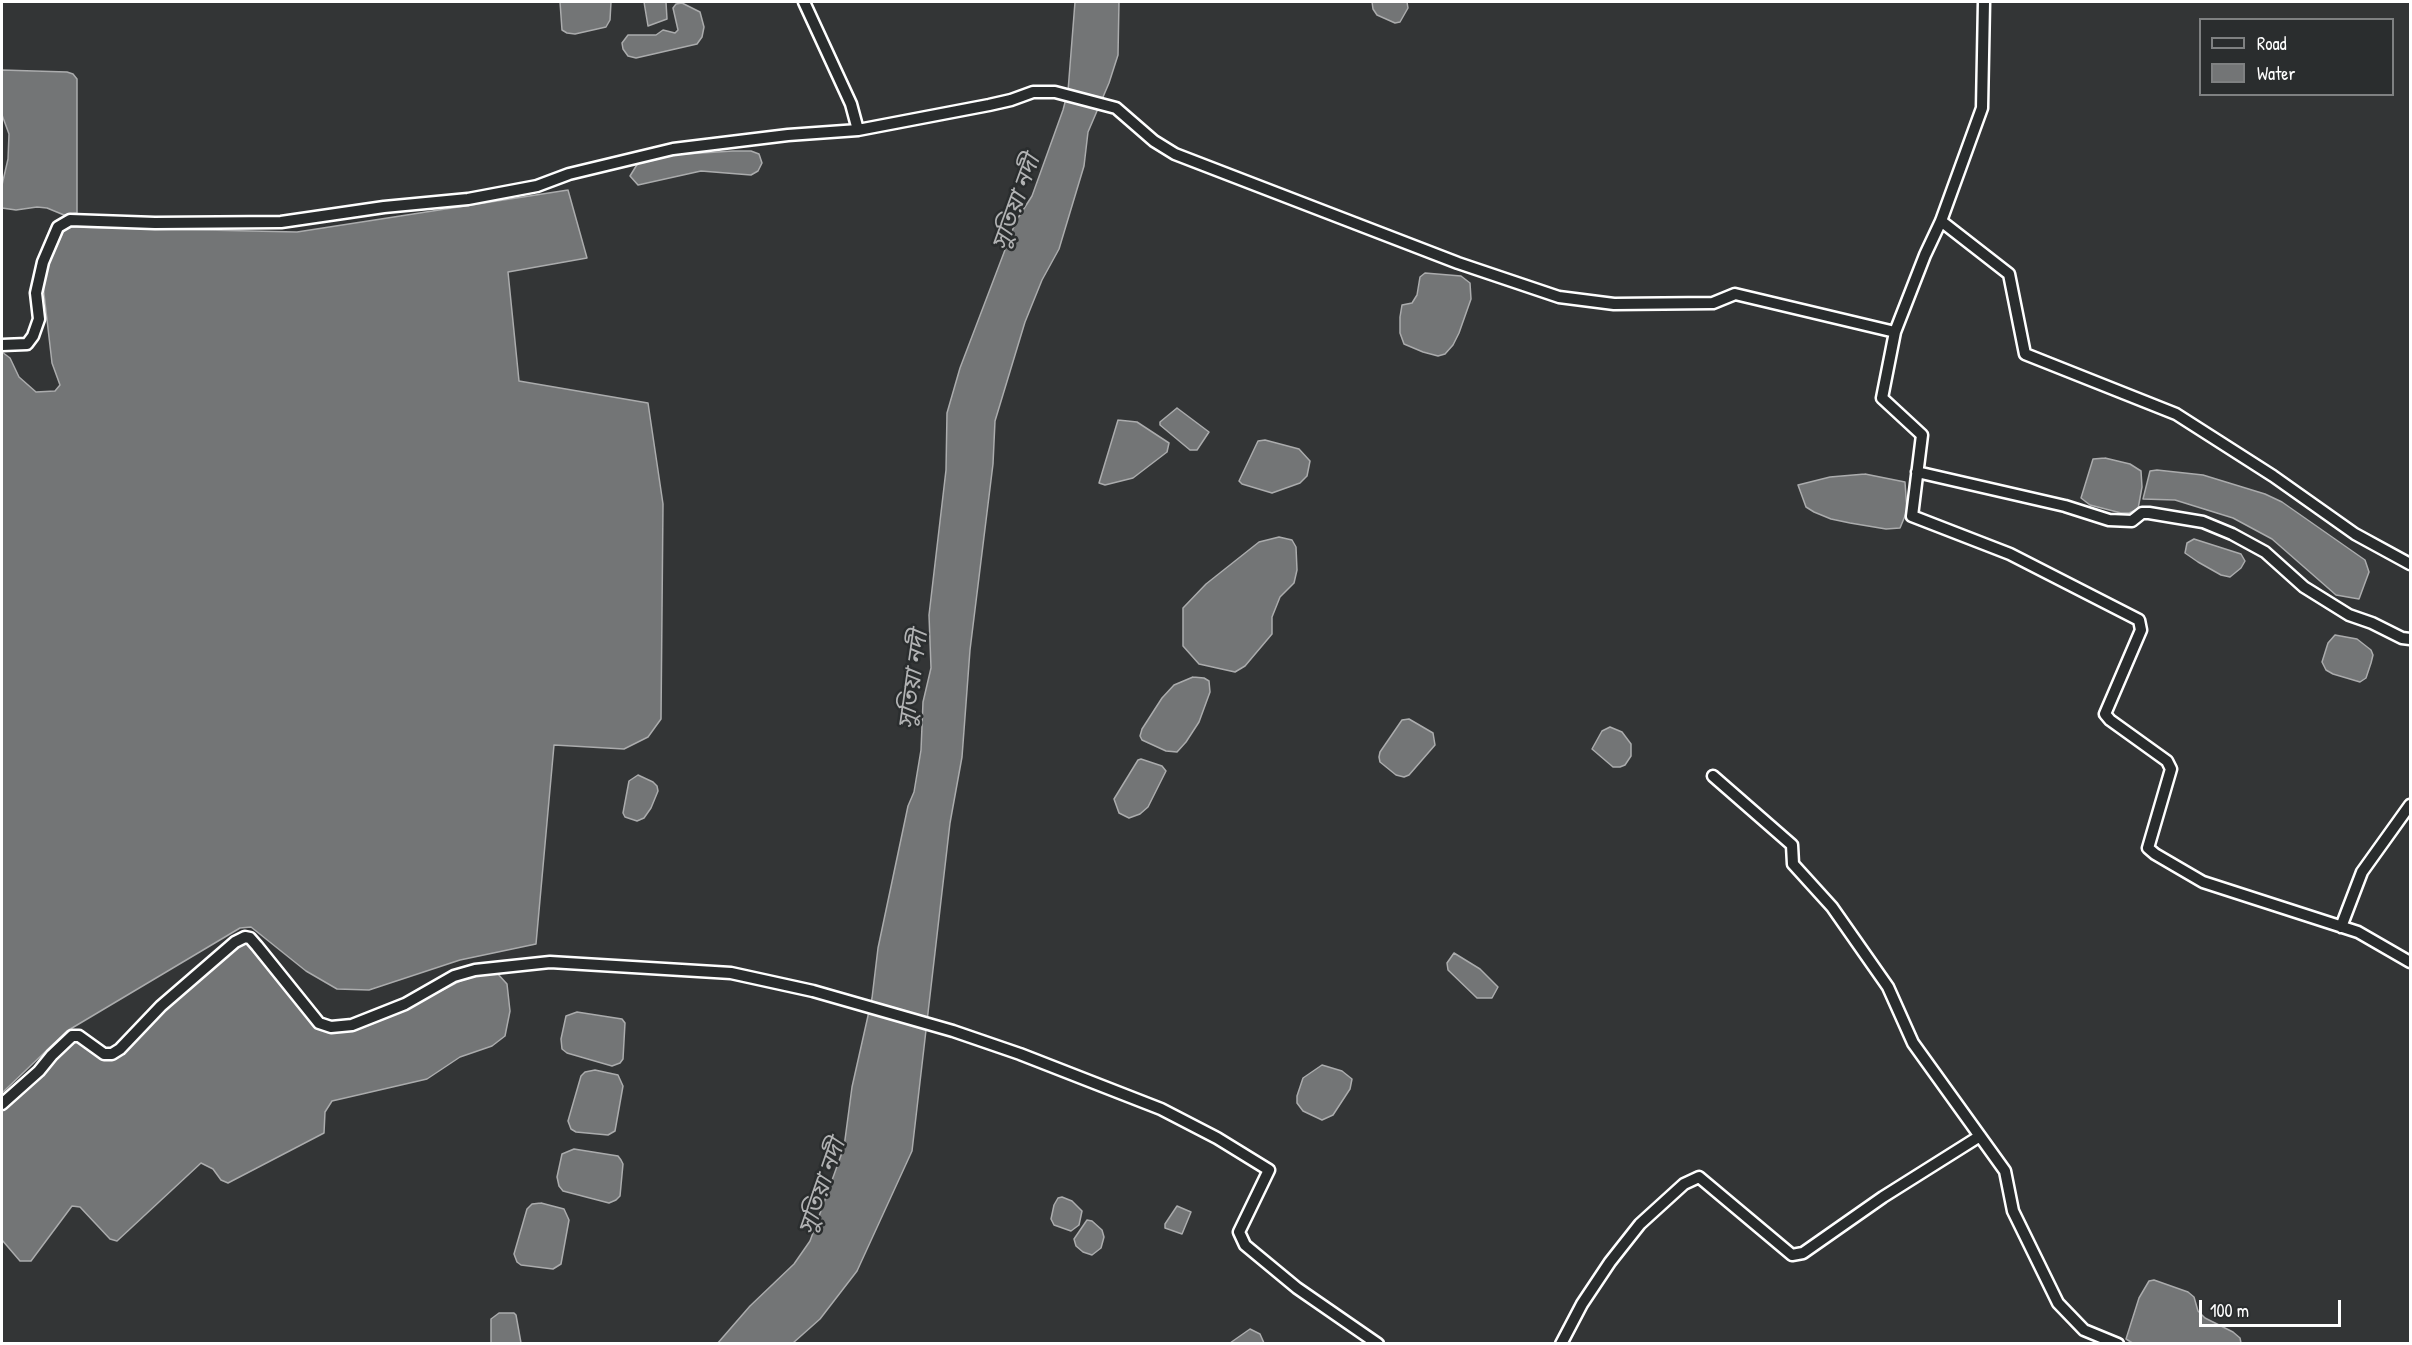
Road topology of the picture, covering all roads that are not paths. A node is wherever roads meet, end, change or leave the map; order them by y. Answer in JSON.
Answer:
{"nodes":[{"id":1,"x":804,"y":2,"type":"edge"},
{"id":2,"x":1984,"y":2,"type":"edge"},
{"id":3,"x":858,"y":130,"type":"junction"},
{"id":4,"x":1941,"y":221,"type":"junction"},
{"id":5,"x":1895,"y":332,"type":"junction"},
{"id":6,"x":2,"y":345,"type":"edge"},
{"id":7,"x":1917,"y":472,"type":"junction"},
{"id":8,"x":2410,"y":564,"type":"edge"},
{"id":9,"x":2410,"y":639,"type":"edge"},
{"id":10,"x":1713,"y":776,"type":"dead end"},
{"id":11,"x":2410,"y":805,"type":"edge"},
{"id":12,"x":2341,"y":927,"type":"junction"},
{"id":13,"x":2410,"y":962,"type":"edge"},
{"id":14,"x":2,"y":1104,"type":"edge"},
{"id":15,"x":1980,"y":1137,"type":"junction"},
{"id":16,"x":1378,"y":1344,"type":"edge"},
{"id":17,"x":1561,"y":1344,"type":"edge"},
{"id":18,"x":2118,"y":1344,"type":"edge"}],
"edges":[{"from":1,"to":3,"type":"street"},
{"from":2,"to":4,"type":"street"},
{"from":3,"to":5,"type":"street"},
{"from":3,"to":6,"type":"street"},
{"from":4,"to":5,"type":"street"},
{"from":4,"to":8,"type":"street"},
{"from":5,"to":7,"type":"street"},
{"from":7,"to":9,"type":"street"},
{"from":7,"to":12,"type":"street"},
{"from":10,"to":15,"type":"street"},
{"from":11,"to":12,"type":"street"},
{"from":12,"to":13,"type":"street"},
{"from":14,"to":16,"type":"street"},
{"from":15,"to":17,"type":"street"},
{"from":15,"to":18,"type":"street"}]}
